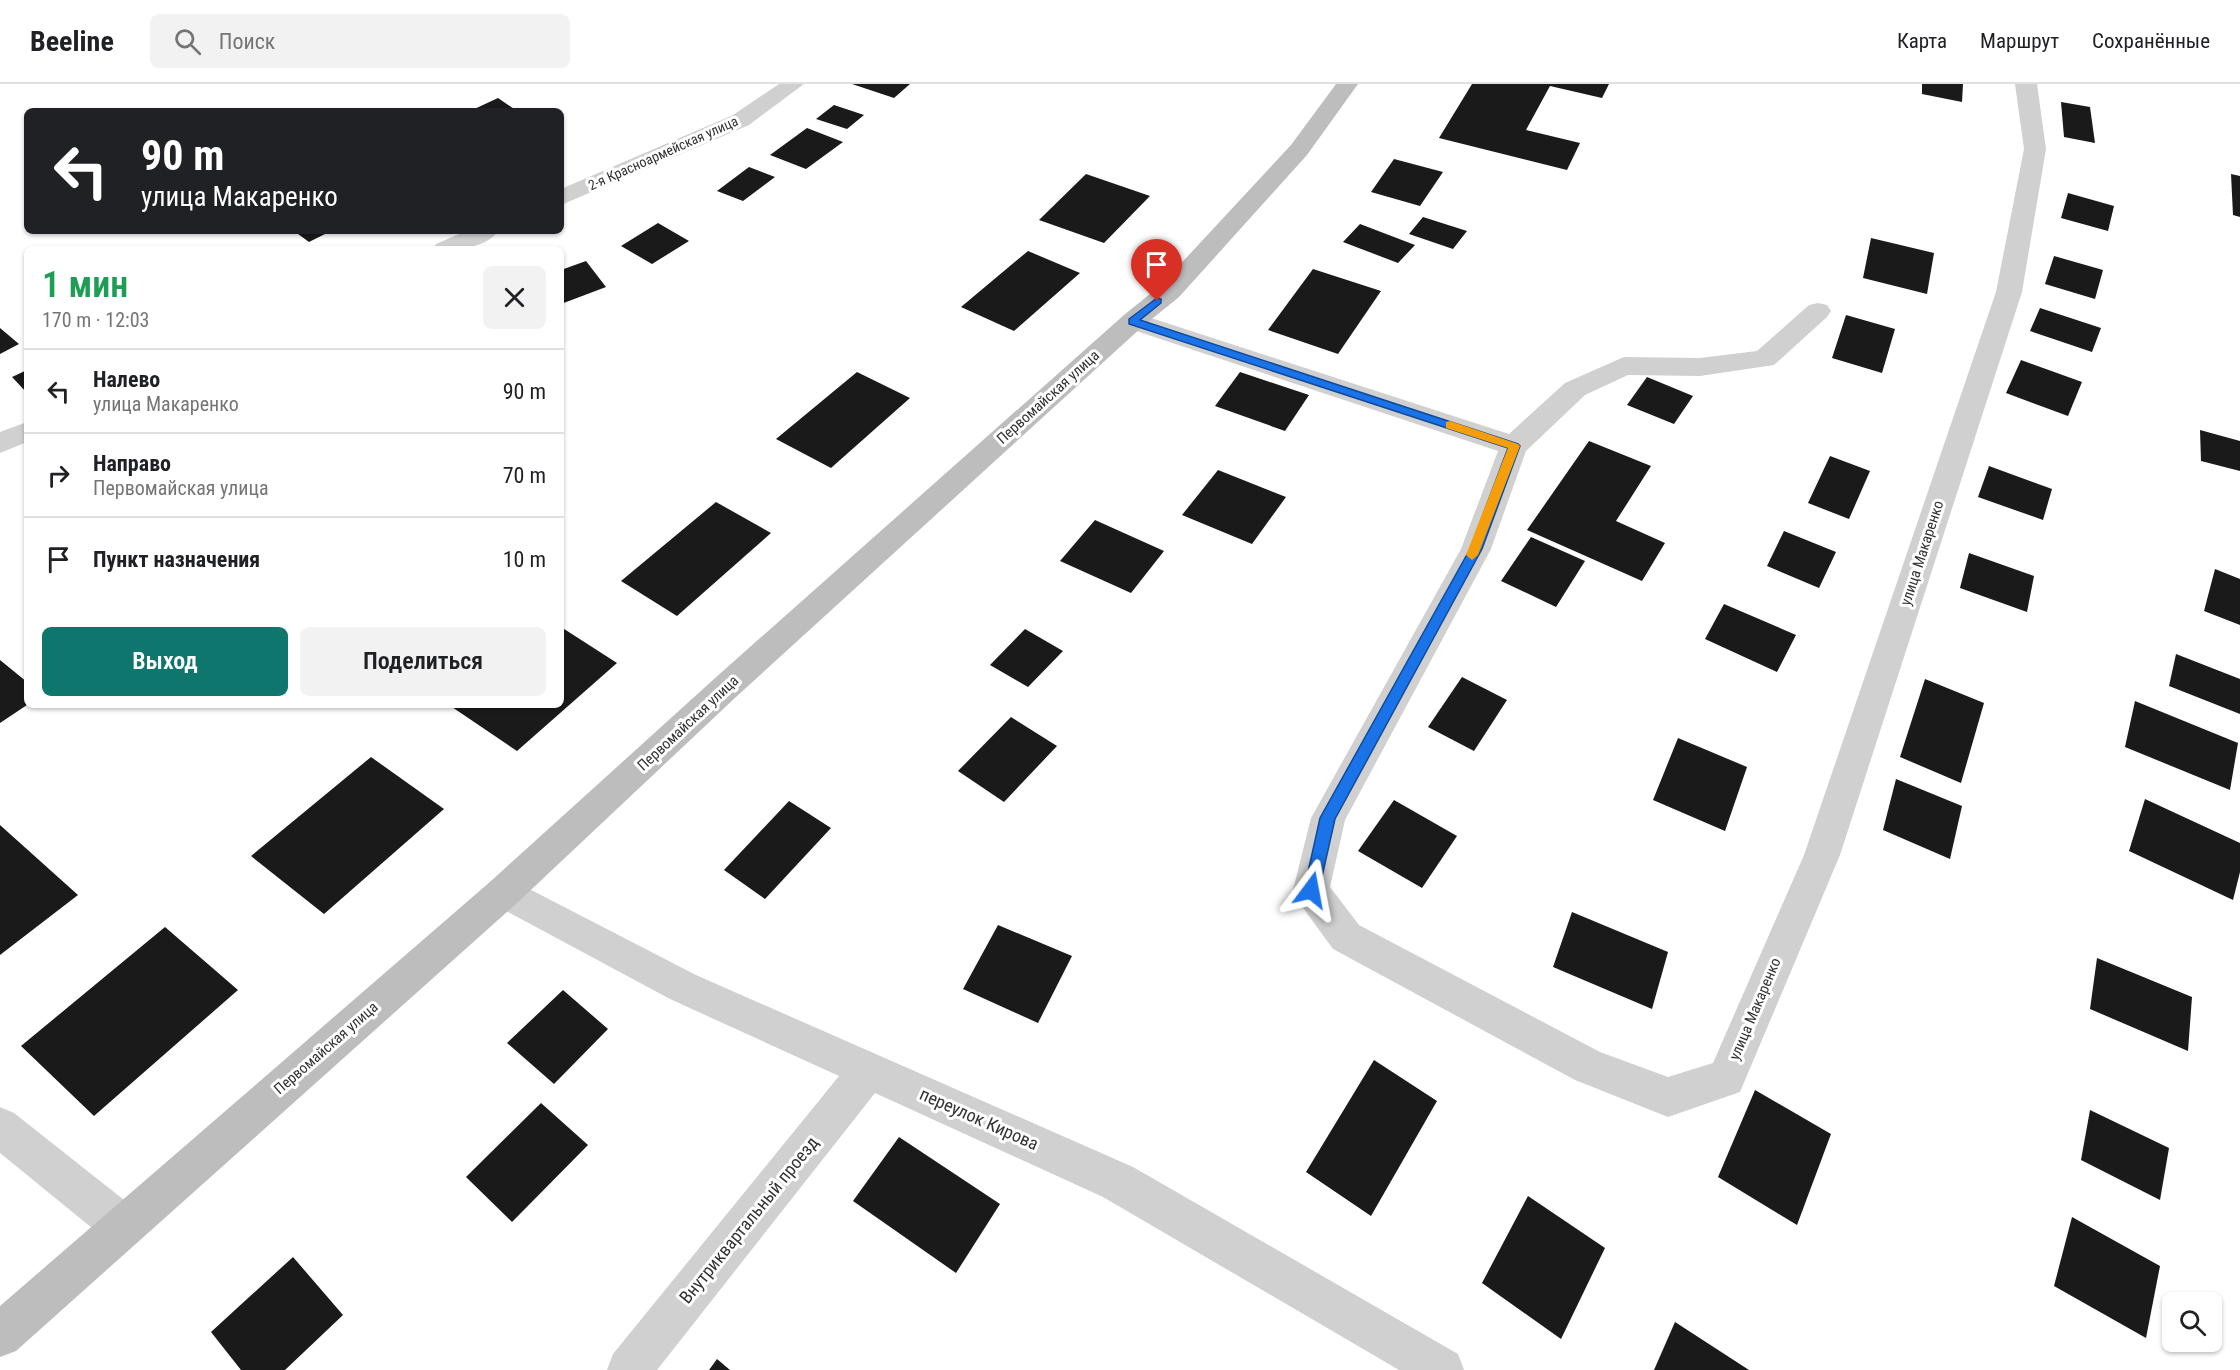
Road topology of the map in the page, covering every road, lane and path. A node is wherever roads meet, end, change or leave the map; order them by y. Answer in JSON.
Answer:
{"nodes":[{"id":1,"x":793,"y":84,"type":"edge"},
{"id":2,"x":1347,"y":84,"type":"edge"},
{"id":3,"x":2026,"y":84,"type":"edge"},
{"id":4,"x":564,"y":197,"type":"edge"},
{"id":5,"x":479,"y":234,"type":"edge"},
{"id":6,"x":452,"y":246,"type":"edge"},
{"id":7,"x":1818,"y":311,"type":"dead end"},
{"id":8,"x":1132,"y":321,"type":"junction"},
{"id":9,"x":24,"y":432,"type":"edge"},
{"id":10,"x":0,"y":443,"type":"edge"},
{"id":11,"x":1514,"y":446,"type":"junction"},
{"id":12,"x":504,"y":892,"type":"junction"},
{"id":13,"x":869,"y":1070,"type":"junction"},
{"id":14,"x":0,"y":1127,"type":"edge"},
{"id":15,"x":123,"y":1226,"type":"junction"},
{"id":16,"x":0,"y":1335,"type":"edge"},
{"id":17,"x":629,"y":1370,"type":"edge"},
{"id":18,"x":1442,"y":1370,"type":"edge"}],
"edges":[{"from":1,"to":4,"type":"street","name":"2-я Красноармейская улица"},
{"from":2,"to":8,"type":"main road","name":"Первомайская улица"},
{"from":3,"to":11,"type":"street","name":"улица Макаренко"},
{"from":5,"to":6,"type":"street"},
{"from":7,"to":11,"type":"street","name":"улица Макаренко"},
{"from":8,"to":11,"type":"street"},
{"from":8,"to":12,"type":"main road","name":"Первомайская улица"},
{"from":9,"to":10,"type":"street"},
{"from":12,"to":13,"type":"street","name":"переулок Кирова"},
{"from":12,"to":15,"type":"main road","name":"Первомайская улица"},
{"from":13,"to":17,"type":"street","name":"Внутриквартальный проезд"},
{"from":13,"to":18,"type":"street","name":"переулок Кирова"},
{"from":14,"to":15,"type":"street"},
{"from":15,"to":16,"type":"main road","name":"Первомайская улица"}]}
